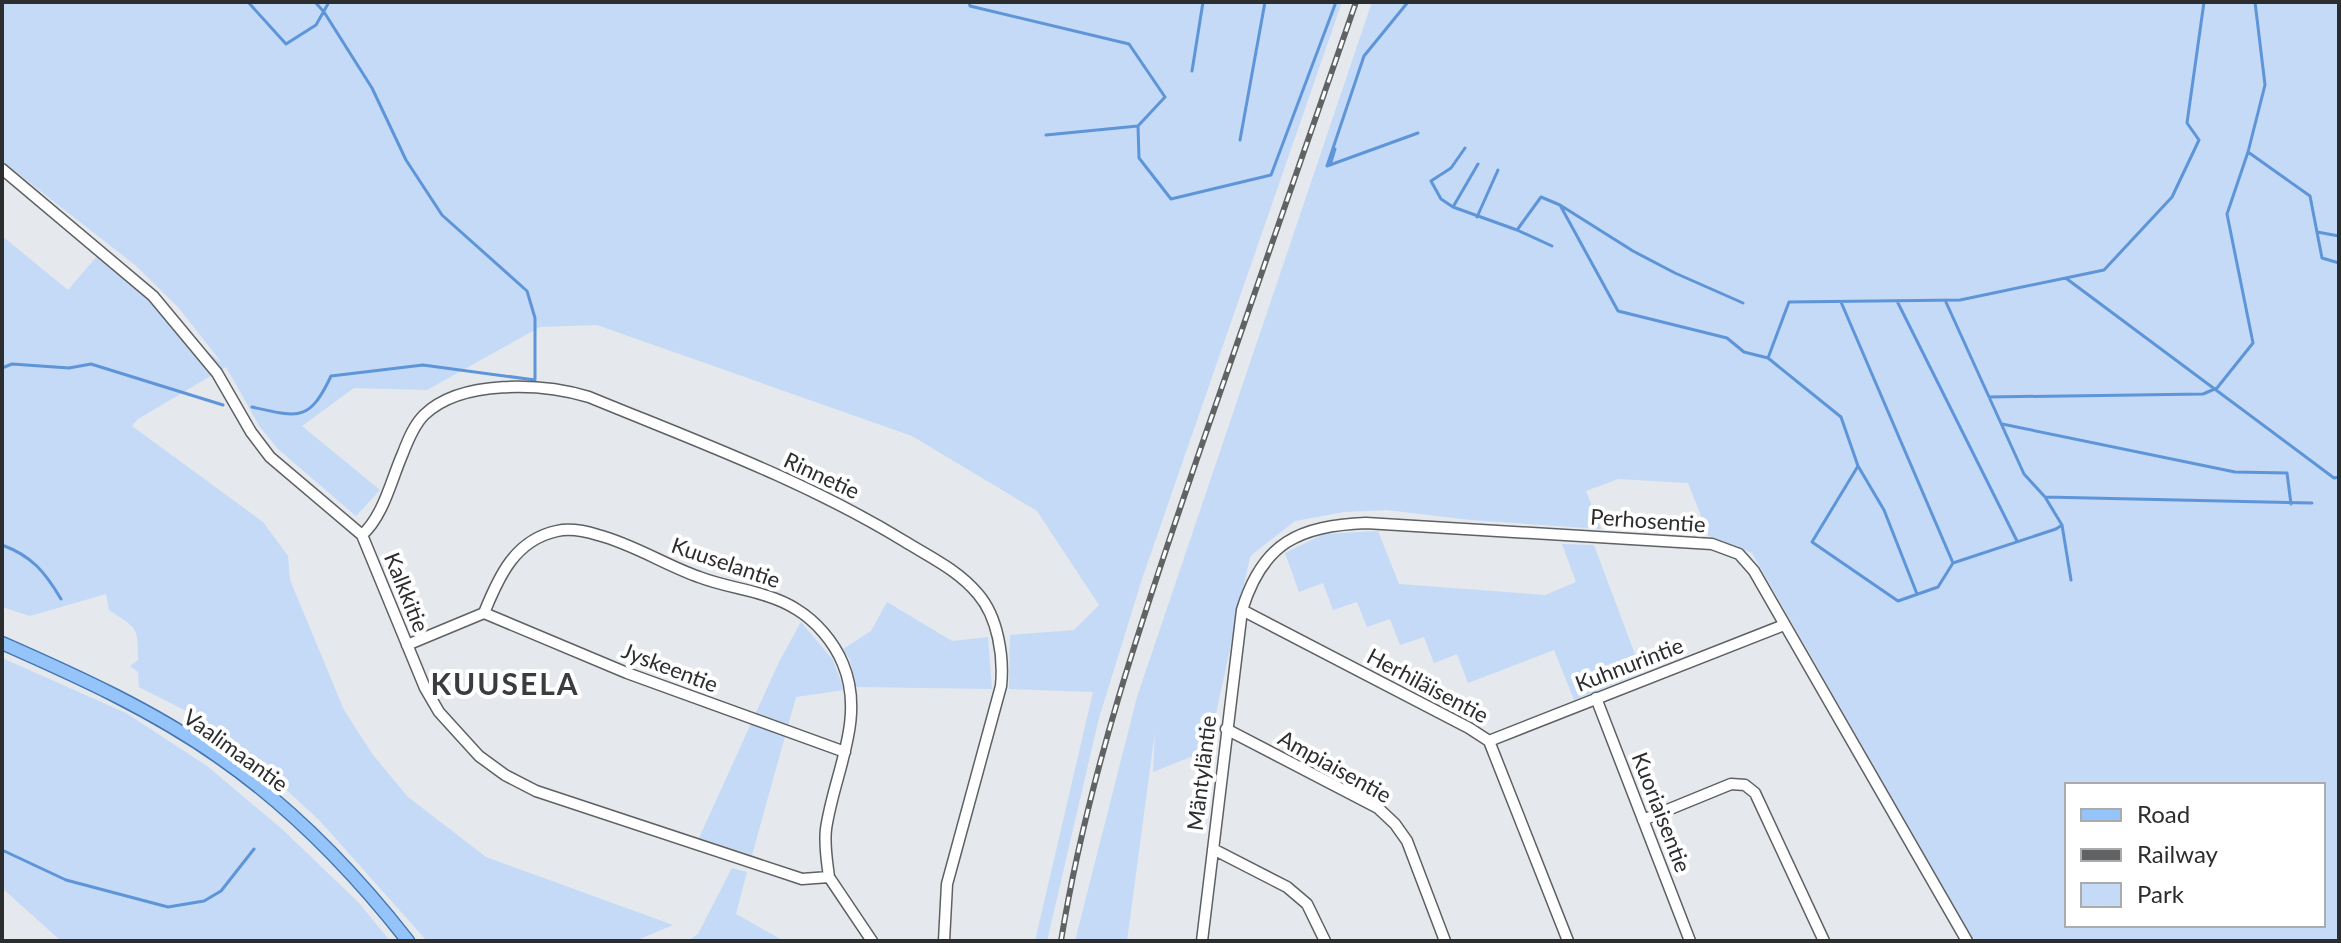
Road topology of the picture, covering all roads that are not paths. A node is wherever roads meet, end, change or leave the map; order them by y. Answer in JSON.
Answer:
{"nodes":[{"id":1,"x":2,"y":169,"type":"edge"},
{"id":2,"x":362,"y":535,"type":"junction"},
{"id":3,"x":1242,"y":610,"type":"junction"},
{"id":4,"x":484,"y":613,"type":"junction"},
{"id":5,"x":1784,"y":625,"type":"junction"},
{"id":6,"x":2,"y":643,"type":"edge"},
{"id":7,"x":407,"y":645,"type":"junction"},
{"id":8,"x":1596,"y":698,"type":"junction"},
{"id":9,"x":1226,"y":729,"type":"junction"},
{"id":10,"x":1489,"y":741,"type":"junction"},
{"id":11,"x":845,"y":752,"type":"junction"},
{"id":12,"x":1643,"y":820,"type":"junction"},
{"id":13,"x":1213,"y":849,"type":"junction"},
{"id":14,"x":829,"y":877,"type":"junction"},
{"id":15,"x":408,"y":941,"type":"edge"},
{"id":16,"x":872,"y":941,"type":"edge"},
{"id":17,"x":944,"y":941,"type":"edge"},
{"id":18,"x":1202,"y":941,"type":"edge"},
{"id":19,"x":1325,"y":941,"type":"edge"},
{"id":20,"x":1445,"y":941,"type":"edge"},
{"id":21,"x":1568,"y":941,"type":"edge"},
{"id":22,"x":1690,"y":941,"type":"edge"},
{"id":23,"x":1824,"y":941,"type":"edge"},
{"id":24,"x":1967,"y":941,"type":"edge"}],
"edges":[{"from":1,"to":2,"type":"street","name":"Kalkkitie"},
{"from":2,"to":7,"type":"street","name":"Kalkkitie"},
{"from":2,"to":17,"type":"street","name":"Rinnetie"},
{"from":3,"to":5,"type":"street","name":"Perhosentie"},
{"from":3,"to":9,"type":"street","name":"Mäntyläntie"},
{"from":3,"to":10,"type":"street","name":"Herhiläisentie"},
{"from":4,"to":7,"type":"street"},
{"from":4,"to":11,"type":"street","name":"Jyskeentie"},
{"from":4,"to":11,"type":"street","name":"Kuuselantie"},
{"from":5,"to":8,"type":"street","name":"Kuhnurintie"},
{"from":5,"to":24,"type":"street","name":"Perhosentie"},
{"from":6,"to":15,"type":"main road","name":"Vaalimaantie"},
{"from":7,"to":14,"type":"street","name":"Kalkkitie"},
{"from":8,"to":10,"type":"street","name":"Kuhnurintie"},
{"from":8,"to":12,"type":"street","name":"Kuoriaisentie"},
{"from":9,"to":13,"type":"street","name":"Mäntyläntie"},
{"from":9,"to":20,"type":"street","name":"Ampiaisentie"},
{"from":10,"to":21,"type":"street","name":"Herhiläisentie"},
{"from":11,"to":14,"type":"street","name":"Kuuselantie"},
{"from":12,"to":22,"type":"street","name":"Kuoriaisentie"},
{"from":12,"to":23,"type":"street"},
{"from":13,"to":18,"type":"street","name":"Mäntyläntie"},
{"from":13,"to":19,"type":"street"},
{"from":14,"to":16,"type":"street"}]}
